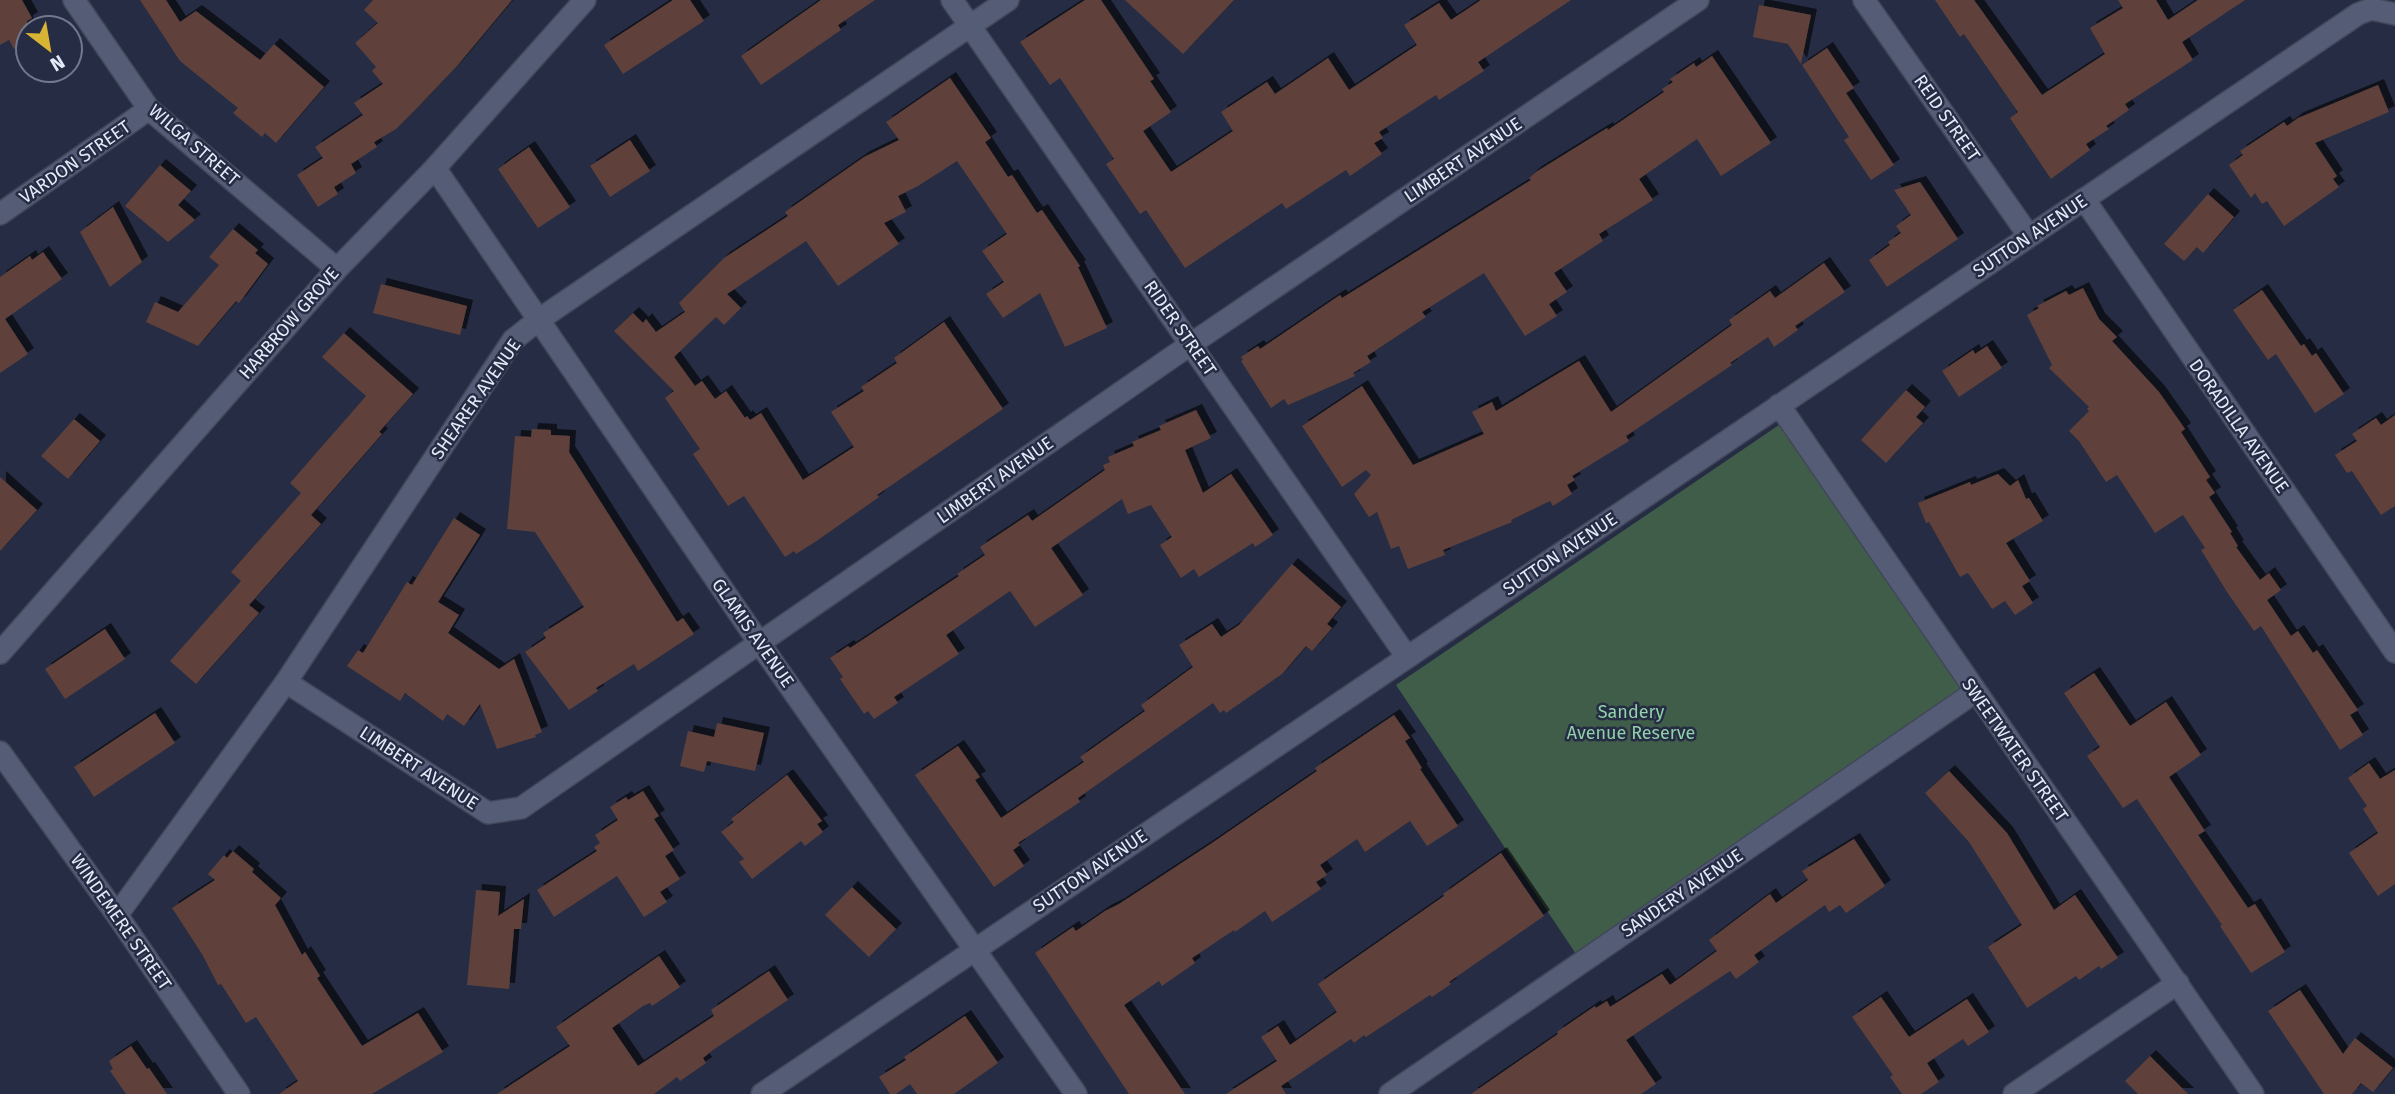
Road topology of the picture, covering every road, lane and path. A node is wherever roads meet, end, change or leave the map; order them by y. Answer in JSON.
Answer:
{"nodes":[{"id":1,"x":74,"y":0,"type":"edge"},
{"id":2,"x":585,"y":0,"type":"edge"},
{"id":3,"x":952,"y":0,"type":"edge"},
{"id":4,"x":1008,"y":0,"type":"edge"},
{"id":5,"x":1698,"y":0,"type":"edge"},
{"id":6,"x":1864,"y":0,"type":"edge"},
{"id":7,"x":2395,"y":14,"type":"edge"},
{"id":8,"x":970,"y":26,"type":"junction"},
{"id":9,"x":149,"y":109,"type":"junction"},
{"id":10,"x":435,"y":167,"type":"junction"},
{"id":11,"x":2084,"y":200,"type":"junction"},
{"id":12,"x":0,"y":214,"type":"edge"},
{"id":13,"x":2029,"y":236,"type":"junction"},
{"id":14,"x":337,"y":269,"type":"junction"},
{"id":15,"x":537,"y":321,"type":"junction"},
{"id":16,"x":1191,"y":344,"type":"junction"},
{"id":17,"x":1779,"y":405,"type":"junction"},
{"id":18,"x":760,"y":644,"type":"junction"},
{"id":19,"x":2395,"y":652,"type":"edge"},
{"id":20,"x":0,"y":653,"type":"edge"},
{"id":21,"x":1407,"y":657,"type":"junction"},
{"id":22,"x":286,"y":682,"type":"junction"},
{"id":23,"x":1975,"y":692,"type":"junction"},
{"id":24,"x":0,"y":752,"type":"edge"},
{"id":25,"x":117,"y":915,"type":"junction"},
{"id":26,"x":974,"y":950,"type":"junction"},
{"id":27,"x":2178,"y":983,"type":"junction"},
{"id":28,"x":239,"y":1094,"type":"edge"},
{"id":29,"x":762,"y":1094,"type":"edge"},
{"id":30,"x":1076,"y":1094,"type":"edge"},
{"id":31,"x":1390,"y":1094,"type":"edge"},
{"id":32,"x":2014,"y":1094,"type":"edge"},
{"id":33,"x":2253,"y":1094,"type":"edge"}],
"edges":[{"from":1,"to":9,"type":"street","name":"WILGA STREET"},
{"from":2,"to":10,"type":"street","name":"HARBROW GROVE"},
{"from":3,"to":8,"type":"street","name":"RIDER STREET"},
{"from":4,"to":8,"type":"street","name":"SHEARER AVENUE"},
{"from":5,"to":16,"type":"street","name":"LIMBERT AVENUE"},
{"from":6,"to":13,"type":"street","name":"REID STREET"},
{"from":7,"to":11,"type":"street","name":"SUTTON AVENUE"},
{"from":8,"to":15,"type":"street","name":"SHEARER AVENUE"},
{"from":8,"to":16,"type":"street","name":"RIDER STREET"},
{"from":9,"to":12,"type":"street","name":"VARDON STREET"},
{"from":9,"to":14,"type":"street","name":"WILGA STREET"},
{"from":10,"to":14,"type":"street","name":"HARBROW GROVE"},
{"from":10,"to":15,"type":"street","name":"GLAMIS AVENUE"},
{"from":11,"to":13,"type":"street","name":"SUTTON AVENUE"},
{"from":11,"to":19,"type":"street","name":"DORADILLA AVENUE"},
{"from":13,"to":17,"type":"street","name":"SUTTON AVENUE"},
{"from":14,"to":20,"type":"street","name":"HARBROW GROVE"},
{"from":15,"to":18,"type":"street","name":"GLAMIS AVENUE"},
{"from":15,"to":22,"type":"street","name":"SHEARER AVENUE"},
{"from":16,"to":18,"type":"street","name":"LIMBERT AVENUE"},
{"from":16,"to":21,"type":"street","name":"RIDER STREET"},
{"from":17,"to":21,"type":"street","name":"SUTTON AVENUE"},
{"from":17,"to":23,"type":"street","name":"SWEETWATER STREET"},
{"from":18,"to":22,"type":"street","name":"LIMBERT AVENUE"},
{"from":18,"to":26,"type":"street","name":"GLAMIS AVENUE"},
{"from":21,"to":26,"type":"street","name":"SUTTON AVENUE"},
{"from":22,"to":25,"type":"street","name":"SHEARER AVENUE"},
{"from":23,"to":27,"type":"street","name":"SWEETWATER STREET"},
{"from":23,"to":31,"type":"street","name":"SANDERY AVENUE"},
{"from":24,"to":25,"type":"street","name":"WINDEMERE STREET"},
{"from":25,"to":28,"type":"street","name":"WINDEMERE STREET"},
{"from":26,"to":29,"type":"street","name":"SUTTON AVENUE"},
{"from":26,"to":30,"type":"street","name":"GLAMIS AVENUE"},
{"from":27,"to":32,"type":"street"},
{"from":27,"to":33,"type":"street","name":"SWEETWATER STREET"}]}
